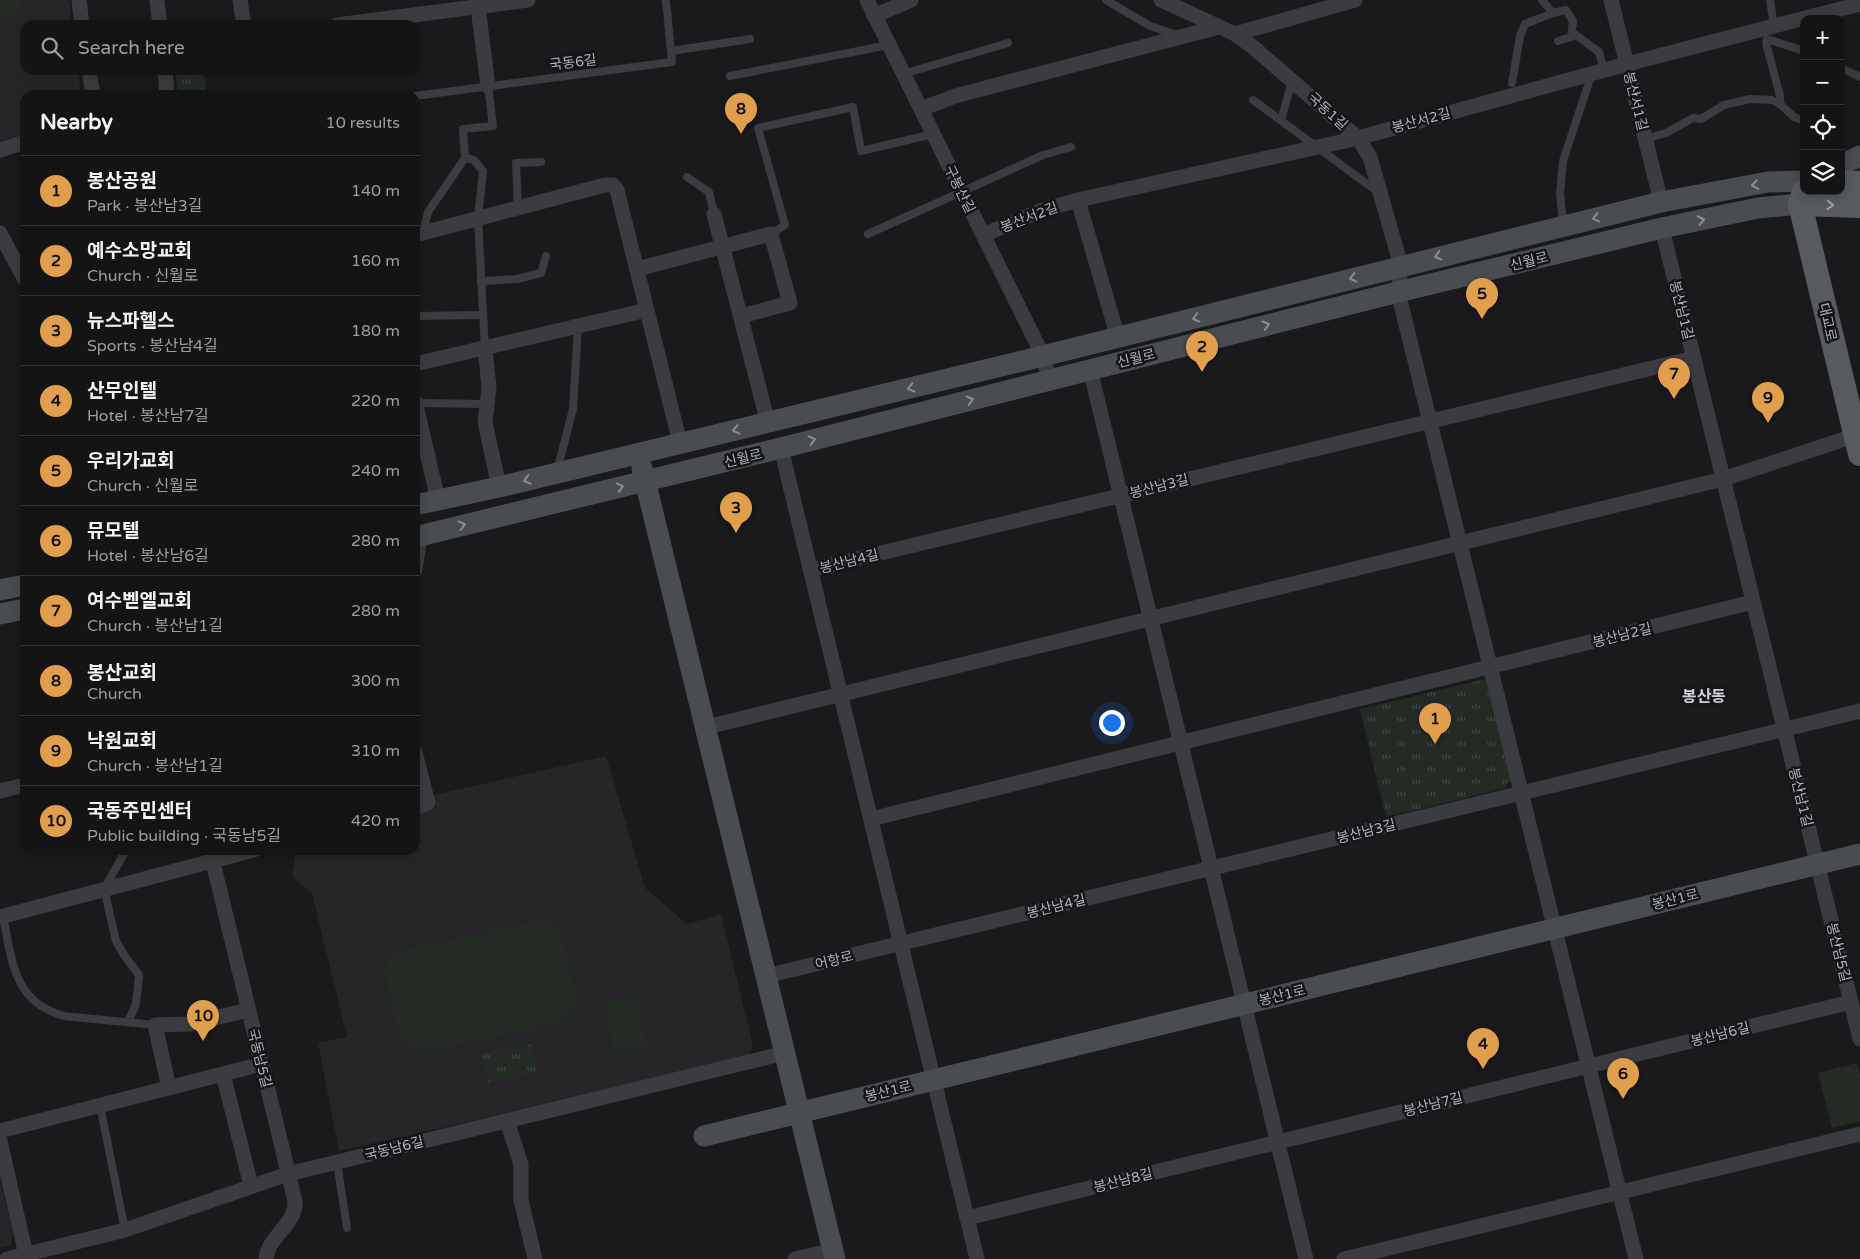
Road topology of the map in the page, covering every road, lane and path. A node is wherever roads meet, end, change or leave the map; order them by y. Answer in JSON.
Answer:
{"nodes":[{"id":1,"x":79,"y":0,"type":"edge"},
{"id":2,"x":157,"y":0,"type":"edge"},
{"id":3,"x":240,"y":0,"type":"edge"},
{"id":4,"x":528,"y":0,"type":"edge"},
{"id":5,"x":666,"y":0,"type":"edge"},
{"id":6,"x":867,"y":0,"type":"edge"},
{"id":7,"x":911,"y":0,"type":"edge"},
{"id":8,"x":1106,"y":0,"type":"edge"},
{"id":9,"x":1161,"y":0,"type":"edge"},
{"id":10,"x":1355,"y":0,"type":"edge"},
{"id":11,"x":1542,"y":0,"type":"edge"},
{"id":12,"x":1611,"y":0,"type":"edge"},
{"id":13,"x":1770,"y":0,"type":"edge"},
{"id":14,"x":477,"y":3,"type":"edge"},
{"id":15,"x":1860,"y":4,"type":"edge"},
{"id":16,"x":1553,"y":13,"type":"junction"},
{"id":17,"x":874,"y":16,"type":"junction"},
{"id":18,"x":81,"y":20,"type":"edge"},
{"id":19,"x":159,"y":20,"type":"edge"},
{"id":20,"x":243,"y":20,"type":"edge"},
{"id":21,"x":369,"y":20,"type":"edge"},
{"id":22,"x":1774,"y":26,"type":"junction"},
{"id":23,"x":1218,"y":27,"type":"junction"},
{"id":24,"x":1573,"y":33,"type":"junction"},
{"id":25,"x":1235,"y":34,"type":"junction"},
{"id":26,"x":1181,"y":37,"type":"junction"},
{"id":27,"x":750,"y":38,"type":"dead end"},
{"id":28,"x":1558,"y":41,"type":"dead end"},
{"id":29,"x":1008,"y":43,"type":"dead end"},
{"id":30,"x":889,"y":45,"type":"junction"},
{"id":31,"x":1800,"y":50,"type":"edge"},
{"id":32,"x":671,"y":51,"type":"junction"},
{"id":33,"x":1627,"y":64,"type":"junction"},
{"id":34,"x":1845,"y":70,"type":"edge"},
{"id":35,"x":1598,"y":72,"type":"junction"},
{"id":36,"x":903,"y":74,"type":"junction"},
{"id":37,"x":90,"y":75,"type":"edge"},
{"id":38,"x":165,"y":75,"type":"edge"},
{"id":39,"x":730,"y":76,"type":"dead end"},
{"id":40,"x":1860,"y":77,"type":"edge"},
{"id":41,"x":1293,"y":79,"type":"junction"},
{"id":42,"x":488,"y":86,"type":"junction"},
{"id":43,"x":1517,"y":86,"type":"junction"},
{"id":44,"x":92,"y":90,"type":"edge"},
{"id":45,"x":167,"y":90,"type":"edge"},
{"id":46,"x":420,"y":95,"type":"edge"},
{"id":47,"x":1253,"y":100,"type":"dead end"},
{"id":48,"x":1780,"y":104,"type":"junction"},
{"id":49,"x":921,"y":109,"type":"junction"},
{"id":50,"x":1800,"y":119,"type":"edge"},
{"id":51,"x":1281,"y":120,"type":"junction"},
{"id":52,"x":933,"y":134,"type":"junction"},
{"id":53,"x":1358,"y":138,"type":"junction"},
{"id":54,"x":1645,"y":139,"type":"junction"},
{"id":55,"x":20,"y":144,"type":"edge"},
{"id":56,"x":1071,"y":147,"type":"dead end"},
{"id":57,"x":1316,"y":147,"type":"junction"},
{"id":58,"x":0,"y":150,"type":"edge"},
{"id":59,"x":1860,"y":156,"type":"edge"},
{"id":60,"x":465,"y":158,"type":"junction"},
{"id":61,"x":541,"y":162,"type":"dead end"},
{"id":62,"x":1845,"y":163,"type":"edge"},
{"id":63,"x":687,"y":177,"type":"dead end"},
{"id":64,"x":1800,"y":181,"type":"edge"},
{"id":65,"x":1845,"y":182,"type":"edge"},
{"id":66,"x":1860,"y":183,"type":"edge"},
{"id":67,"x":962,"y":191,"type":"junction"},
{"id":68,"x":1379,"y":193,"type":"junction"},
{"id":69,"x":1802,"y":198,"type":"edge"},
{"id":70,"x":1078,"y":200,"type":"junction"},
{"id":71,"x":1661,"y":202,"type":"junction"},
{"id":72,"x":1860,"y":206,"type":"edge"},
{"id":73,"x":518,"y":208,"type":"junction"},
{"id":74,"x":714,"y":214,"type":"joint"},
{"id":75,"x":478,"y":219,"type":"junction"},
{"id":76,"x":1563,"y":226,"type":"junction"},
{"id":77,"x":1662,"y":228,"type":"junction"},
{"id":78,"x":420,"y":232,"type":"edge"},
{"id":79,"x":0,"y":233,"type":"edge"},
{"id":80,"x":420,"y":234,"type":"edge"},
{"id":81,"x":771,"y":234,"type":"junction"},
{"id":82,"x":868,"y":234,"type":"dead end"},
{"id":83,"x":983,"y":235,"type":"junction"},
{"id":84,"x":723,"y":246,"type":"junction"},
{"id":85,"x":546,"y":256,"type":"dead end"},
{"id":86,"x":1401,"y":266,"type":"junction"},
{"id":87,"x":637,"y":269,"type":"junction"},
{"id":88,"x":20,"y":271,"type":"edge"},
{"id":89,"x":481,"y":281,"type":"junction"},
{"id":90,"x":1398,"y":292,"type":"junction"},
{"id":91,"x":647,"y":310,"type":"junction"},
{"id":92,"x":483,"y":315,"type":"junction"},
{"id":93,"x":420,"y":316,"type":"edge"},
{"id":94,"x":741,"y":316,"type":"junction"},
{"id":95,"x":578,"y":326,"type":"junction"},
{"id":96,"x":1118,"y":338,"type":"junction"},
{"id":97,"x":485,"y":348,"type":"junction"},
{"id":98,"x":1043,"y":356,"type":"junction"},
{"id":99,"x":1694,"y":358,"type":"junction"},
{"id":100,"x":420,"y":363,"type":"edge"},
{"id":101,"x":1090,"y":369,"type":"junction"},
{"id":102,"x":1050,"y":380,"type":"junction"},
{"id":103,"x":420,"y":402,"type":"edge"},
{"id":104,"x":487,"y":404,"type":"junction"},
{"id":105,"x":1430,"y":421,"type":"junction"},
{"id":106,"x":420,"y":423,"type":"edge"},
{"id":107,"x":768,"y":423,"type":"junction"},
{"id":108,"x":1858,"y":441,"type":"edge"},
{"id":109,"x":680,"y":443,"type":"junction"},
{"id":110,"x":781,"y":448,"type":"junction"},
{"id":111,"x":639,"y":453,"type":"junction"},
{"id":112,"x":556,"y":473,"type":"junction"},
{"id":113,"x":1723,"y":479,"type":"junction"},
{"id":114,"x":646,"y":481,"type":"junction"},
{"id":115,"x":498,"y":487,"type":"junction"},
{"id":116,"x":1120,"y":496,"type":"junction"},
{"id":117,"x":438,"y":500,"type":"junction"},
{"id":118,"x":420,"y":504,"type":"edge"},
{"id":119,"x":420,"y":536,"type":"edge"},
{"id":120,"x":1460,"y":544,"type":"junction"},
{"id":121,"x":810,"y":570,"type":"junction"},
{"id":122,"x":20,"y":586,"type":"edge"},
{"id":123,"x":0,"y":590,"type":"edge"},
{"id":124,"x":1754,"y":602,"type":"junction"},
{"id":125,"x":20,"y":610,"type":"edge"},
{"id":126,"x":0,"y":614,"type":"edge"},
{"id":127,"x":1150,"y":619,"type":"junction"},
{"id":128,"x":1490,"y":667,"type":"junction"},
{"id":129,"x":840,"y":694,"type":"junction"},
{"id":130,"x":1860,"y":711,"type":"edge"},
{"id":131,"x":707,"y":727,"type":"junction"},
{"id":132,"x":1784,"y":730,"type":"junction"},
{"id":133,"x":1180,"y":743,"type":"junction"},
{"id":134,"x":420,"y":772,"type":"edge"},
{"id":135,"x":20,"y":786,"type":"edge"},
{"id":136,"x":0,"y":791,"type":"edge"},
{"id":137,"x":1522,"y":793,"type":"junction"},
{"id":138,"x":420,"y":805,"type":"edge"},
{"id":139,"x":870,"y":818,"type":"junction"},
{"id":140,"x":1860,"y":854,"type":"edge"},
{"id":141,"x":123,"y":855,"type":"edge"},
{"id":142,"x":217,"y":855,"type":"edge"},
{"id":143,"x":1817,"y":864,"type":"junction"},
{"id":144,"x":1211,"y":868,"type":"junction"},
{"id":145,"x":104,"y":889,"type":"junction"},
{"id":146,"x":1,"y":916,"type":"edge"},
{"id":147,"x":1554,"y":928,"type":"junction"},
{"id":148,"x":901,"y":944,"type":"junction"},
{"id":149,"x":766,"y":976,"type":"junction"},
{"id":150,"x":1851,"y":1002,"type":"junction"},
{"id":151,"x":1244,"y":1004,"type":"junction"},
{"id":152,"x":248,"y":1010,"type":"junction"},
{"id":153,"x":128,"y":1022,"type":"junction"},
{"id":154,"x":155,"y":1024,"type":"junction"},
{"id":155,"x":1860,"y":1040,"type":"edge"},
{"id":156,"x":785,"y":1053,"type":"junction"},
{"id":157,"x":262,"y":1064,"type":"junction"},
{"id":158,"x":1588,"y":1066,"type":"junction"},
{"id":159,"x":223,"y":1074,"type":"junction"},
{"id":160,"x":934,"y":1080,"type":"junction"},
{"id":161,"x":169,"y":1088,"type":"junction"},
{"id":162,"x":100,"y":1105,"type":"junction"},
{"id":163,"x":800,"y":1113,"type":"junction"},
{"id":164,"x":507,"y":1120,"type":"junction"},
{"id":165,"x":0,"y":1131,"type":"edge"},
{"id":166,"x":1860,"y":1134,"type":"edge"},
{"id":167,"x":704,"y":1136,"type":"dead end"},
{"id":168,"x":0,"y":1141,"type":"edge"},
{"id":169,"x":1278,"y":1142,"type":"junction"},
{"id":170,"x":337,"y":1162,"type":"junction"},
{"id":171,"x":288,"y":1174,"type":"junction"},
{"id":172,"x":251,"y":1186,"type":"junction"},
{"id":173,"x":1619,"y":1192,"type":"junction"},
{"id":174,"x":967,"y":1218,"type":"junction"},
{"id":175,"x":347,"y":1228,"type":"dead end"},
{"id":176,"x":125,"y":1230,"type":"junction"},
{"id":177,"x":834,"y":1254,"type":"edge"},
{"id":178,"x":26,"y":1255,"type":"junction"},
{"id":179,"x":7,"y":1259,"type":"edge"},
{"id":180,"x":266,"y":1259,"type":"edge"},
{"id":181,"x":535,"y":1259,"type":"edge"},
{"id":182,"x":795,"y":1259,"type":"edge"},
{"id":183,"x":977,"y":1259,"type":"edge"},
{"id":184,"x":1306,"y":1259,"type":"edge"},
{"id":185,"x":1344,"y":1259,"type":"edge"},
{"id":186,"x":1636,"y":1259,"type":"edge"}],
"edges":[{"from":1,"to":18,"type":"street"},
{"from":2,"to":19,"type":"street"},
{"from":3,"to":20,"type":"street"},
{"from":4,"to":14,"type":"street"},
{"from":5,"to":32,"type":"lane"},
{"from":6,"to":17,"type":"street","name":"구봉산길"},
{"from":7,"to":17,"type":"street"},
{"from":8,"to":26,"type":"lane"},
{"from":9,"to":23,"type":"street","name":"국동1길"},
{"from":10,"to":25,"type":"street"},
{"from":11,"to":16,"type":"lane"},
{"from":12,"to":33,"type":"street","name":"봉산서1길"},
{"from":13,"to":22,"type":"lane"},
{"from":14,"to":21,"type":"street"},
{"from":14,"to":42,"type":"street"},
{"from":15,"to":22,"type":"street","name":"봉산서2길"},
{"from":16,"to":24,"type":"lane"},
{"from":16,"to":43,"type":"lane"},
{"from":17,"to":30,"type":"street","name":"구봉산길"},
{"from":22,"to":33,"type":"street","name":"봉산서2길"},
{"from":23,"to":25,"type":"street","name":"국동1길"},
{"from":23,"to":26,"type":"street"},
{"from":24,"to":28,"type":"lane"},
{"from":24,"to":35,"type":"lane"},
{"from":25,"to":41,"type":"street","name":"국동1길"},
{"from":26,"to":49,"type":"street"},
{"from":27,"to":32,"type":"lane"},
{"from":29,"to":36,"type":"lane"},
{"from":30,"to":36,"type":"street","name":"구봉산길"},
{"from":30,"to":39,"type":"lane"},
{"from":31,"to":48,"type":"lane"},
{"from":32,"to":42,"type":"lane","name":"국동6길"},
{"from":33,"to":35,"type":"street","name":"봉산서2길"},
{"from":33,"to":54,"type":"street","name":"봉산서1길"},
{"from":34,"to":40,"type":"lane"},
{"from":35,"to":43,"type":"street","name":"봉산서2길"},
{"from":35,"to":76,"type":"lane"},
{"from":36,"to":49,"type":"street","name":"구봉산길"},
{"from":37,"to":44,"type":"street"},
{"from":38,"to":45,"type":"street"},
{"from":41,"to":51,"type":"lane"},
{"from":41,"to":53,"type":"street","name":"국동1길"},
{"from":42,"to":46,"type":"lane","name":"국동6길"},
{"from":42,"to":60,"type":"lane"},
{"from":43,"to":53,"type":"street","name":"봉산서2길"},
{"from":47,"to":51,"type":"lane"},
{"from":48,"to":50,"type":"lane"},
{"from":48,"to":54,"type":"lane"},
{"from":49,"to":52,"type":"street","name":"구봉산길"},
{"from":51,"to":57,"type":"lane"},
{"from":52,"to":67,"type":"street","name":"구봉산길"},
{"from":52,"to":81,"type":"lane"},
{"from":53,"to":57,"type":"street","name":"봉산서2길"},
{"from":53,"to":68,"type":"street","name":"국동1길"},
{"from":54,"to":71,"type":"street","name":"봉산서1길"},
{"from":55,"to":58,"type":"street"},
{"from":56,"to":67,"type":"lane"},
{"from":57,"to":68,"type":"lane"},
{"from":57,"to":70,"type":"street","name":"봉산서2길"},
{"from":59,"to":62,"type":"street"},
{"from":60,"to":75,"type":"lane"},
{"from":60,"to":78,"type":"lane"},
{"from":61,"to":73,"type":"lane"},
{"from":63,"to":74,"type":"lane"},
{"from":64,"to":71,"type":"street","name":"신월로","one_way":true},
{"from":65,"to":66,"type":"main road"},
{"from":67,"to":82,"type":"lane"},
{"from":67,"to":83,"type":"street","name":"구봉산길"},
{"from":68,"to":86,"type":"street","name":"국동1길"},
{"from":69,"to":72,"type":"main road","name":"신월로","one_way":true},
{"from":77,"to":69,"type":"street","name":"신월로","one_way":true},
{"from":69,"to":108,"type":"main road","name":"대교로"},
{"from":70,"to":83,"type":"street","name":"봉산서2길"},
{"from":70,"to":96,"type":"street"},
{"from":71,"to":76,"type":"street","name":"신월로","one_way":true},
{"from":73,"to":75,"type":"street"},
{"from":73,"to":87,"type":"street"},
{"from":74,"to":84,"type":"street"},
{"from":75,"to":80,"type":"street"},
{"from":75,"to":89,"type":"lane"},
{"from":76,"to":86,"type":"street","name":"신월로","one_way":true},
{"from":77,"to":90,"type":"street","name":"신월로"},
{"from":77,"to":99,"type":"street","name":"봉산남1길"},
{"from":79,"to":88,"type":"street"},
{"from":81,"to":84,"type":"street"},
{"from":81,"to":94,"type":"street"},
{"from":83,"to":98,"type":"street","name":"구봉산길"},
{"from":84,"to":87,"type":"street"},
{"from":84,"to":94,"type":"street"},
{"from":85,"to":89,"type":"lane"},
{"from":86,"to":90,"type":"street","name":"국동1길"},
{"from":86,"to":96,"type":"street","name":"신월로","one_way":true},
{"from":87,"to":91,"type":"street"},
{"from":89,"to":92,"type":"lane"},
{"from":101,"to":90,"type":"street","name":"신월로","one_way":true},
{"from":90,"to":105,"type":"street"},
{"from":91,"to":95,"type":"street"},
{"from":91,"to":109,"type":"street"},
{"from":92,"to":93,"type":"lane"},
{"from":92,"to":97,"type":"lane"},
{"from":94,"to":107,"type":"street"},
{"from":95,"to":97,"type":"street"},
{"from":95,"to":112,"type":"lane"},
{"from":96,"to":98,"type":"street","name":"신월로"},
{"from":97,"to":100,"type":"street"},
{"from":97,"to":104,"type":"street"},
{"from":98,"to":102,"type":"street","name":"구봉산길"},
{"from":98,"to":107,"type":"street","name":"신월로","one_way":true},
{"from":99,"to":105,"type":"street"},
{"from":99,"to":113,"type":"street","name":"봉산남1길"},
{"from":101,"to":102,"type":"street","name":"신월로"},
{"from":101,"to":116,"type":"street","name":"봉산남3길"},
{"from":110,"to":102,"type":"street","name":"신월로","one_way":true},
{"from":103,"to":104,"type":"lane"},
{"from":104,"to":115,"type":"street"},
{"from":105,"to":116,"type":"street","name":"봉산남3길"},
{"from":105,"to":120,"type":"street"},
{"from":106,"to":117,"type":"street"},
{"from":107,"to":109,"type":"street","name":"신월로","one_way":true},
{"from":108,"to":113,"type":"street"},
{"from":109,"to":111,"type":"street","name":"신월로"},
{"from":110,"to":114,"type":"street","name":"신월로"},
{"from":110,"to":121,"type":"street","name":"봉산남4길"},
{"from":111,"to":112,"type":"street","name":"신월로"},
{"from":111,"to":114,"type":"street"},
{"from":112,"to":115,"type":"street","name":"신월로","one_way":true},
{"from":113,"to":120,"type":"street"},
{"from":113,"to":124,"type":"street","name":"봉산남1길"},
{"from":119,"to":114,"type":"street","name":"신월로","one_way":true},
{"from":114,"to":131,"type":"street"},
{"from":115,"to":117,"type":"street","name":"신월로"},
{"from":116,"to":121,"type":"street","name":"봉산남4길"},
{"from":116,"to":127,"type":"street","name":"봉산남3길"},
{"from":117,"to":118,"type":"street","name":"신월로"},
{"from":120,"to":127,"type":"street"},
{"from":120,"to":128,"type":"street"},
{"from":121,"to":129,"type":"street","name":"봉산남4길"},
{"from":122,"to":123,"type":"street"},
{"from":124,"to":128,"type":"street","name":"봉산남2길"},
{"from":124,"to":132,"type":"street","name":"봉산남1길"},
{"from":125,"to":126,"type":"street"},
{"from":127,"to":129,"type":"street"},
{"from":127,"to":133,"type":"street","name":"봉산남3길"},
{"from":128,"to":133,"type":"street"},
{"from":128,"to":137,"type":"street"},
{"from":129,"to":131,"type":"street"},
{"from":129,"to":139,"type":"street","name":"봉산남4길"},
{"from":130,"to":132,"type":"street"},
{"from":131,"to":149,"type":"street"},
{"from":132,"to":137,"type":"street"},
{"from":132,"to":143,"type":"street","name":"봉산남1길"},
{"from":133,"to":139,"type":"street"},
{"from":133,"to":144,"type":"street","name":"봉산남3길"},
{"from":134,"to":138,"type":"street"},
{"from":135,"to":136,"type":"street"},
{"from":137,"to":144,"type":"street","name":"봉산남3길"},
{"from":137,"to":147,"type":"street"},
{"from":139,"to":148,"type":"street","name":"봉산남4길"},
{"from":140,"to":143,"type":"street","name":"봉산1로"},
{"from":141,"to":145,"type":"lane"},
{"from":142,"to":145,"type":"street"},
{"from":142,"to":152,"type":"street","name":"국동남5길"},
{"from":143,"to":147,"type":"street","name":"봉산1로"},
{"from":143,"to":150,"type":"street","name":"봉산남5길"},
{"from":144,"to":148,"type":"street","name":"봉산남4길"},
{"from":144,"to":151,"type":"street","name":"봉산남3길"},
{"from":145,"to":146,"type":"street"},
{"from":145,"to":153,"type":"lane"},
{"from":146,"to":153,"type":"lane"},
{"from":147,"to":151,"type":"street","name":"봉산1로"},
{"from":147,"to":158,"type":"street"},
{"from":148,"to":149,"type":"street","name":"어항로"},
{"from":148,"to":160,"type":"street","name":"봉산남4길"},
{"from":149,"to":156,"type":"street"},
{"from":150,"to":155,"type":"street","name":"봉산남5길"},
{"from":150,"to":158,"type":"street","name":"봉산남6길"},
{"from":151,"to":160,"type":"street","name":"봉산1로"},
{"from":151,"to":169,"type":"street"},
{"from":152,"to":154,"type":"street"},
{"from":152,"to":157,"type":"street","name":"국동남5길"},
{"from":153,"to":154,"type":"lane"},
{"from":154,"to":161,"type":"street"},
{"from":156,"to":163,"type":"street"},
{"from":156,"to":164,"type":"street","name":"국동남6길"},
{"from":157,"to":159,"type":"street"},
{"from":157,"to":171,"type":"street","name":"국동남5길"},
{"from":158,"to":169,"type":"street","name":"봉산남7길"},
{"from":158,"to":173,"type":"street"},
{"from":159,"to":161,"type":"street"},
{"from":159,"to":172,"type":"street"},
{"from":160,"to":163,"type":"street","name":"봉산1로"},
{"from":160,"to":174,"type":"street"},
{"from":161,"to":162,"type":"street"},
{"from":162,"to":165,"type":"street"},
{"from":162,"to":176,"type":"lane"},
{"from":163,"to":167,"type":"street","name":"봉산1로"},
{"from":163,"to":177,"type":"street"},
{"from":164,"to":170,"type":"street","name":"국동남6길"},
{"from":164,"to":181,"type":"street"},
{"from":166,"to":173,"type":"street"},
{"from":168,"to":178,"type":"street"},
{"from":169,"to":174,"type":"street","name":"봉산남8길"},
{"from":169,"to":184,"type":"street"},
{"from":170,"to":171,"type":"street","name":"국동남6길"},
{"from":170,"to":175,"type":"lane"},
{"from":171,"to":172,"type":"street","name":"국동남6길"},
{"from":171,"to":180,"type":"street","name":"국동남5길"},
{"from":172,"to":176,"type":"street","name":"국동남6길"},
{"from":173,"to":185,"type":"street"},
{"from":173,"to":186,"type":"street"},
{"from":174,"to":183,"type":"street"},
{"from":176,"to":178,"type":"street","name":"국동남6길"},
{"from":177,"to":182,"type":"street"},
{"from":178,"to":179,"type":"street","name":"국동남6길"}]}
